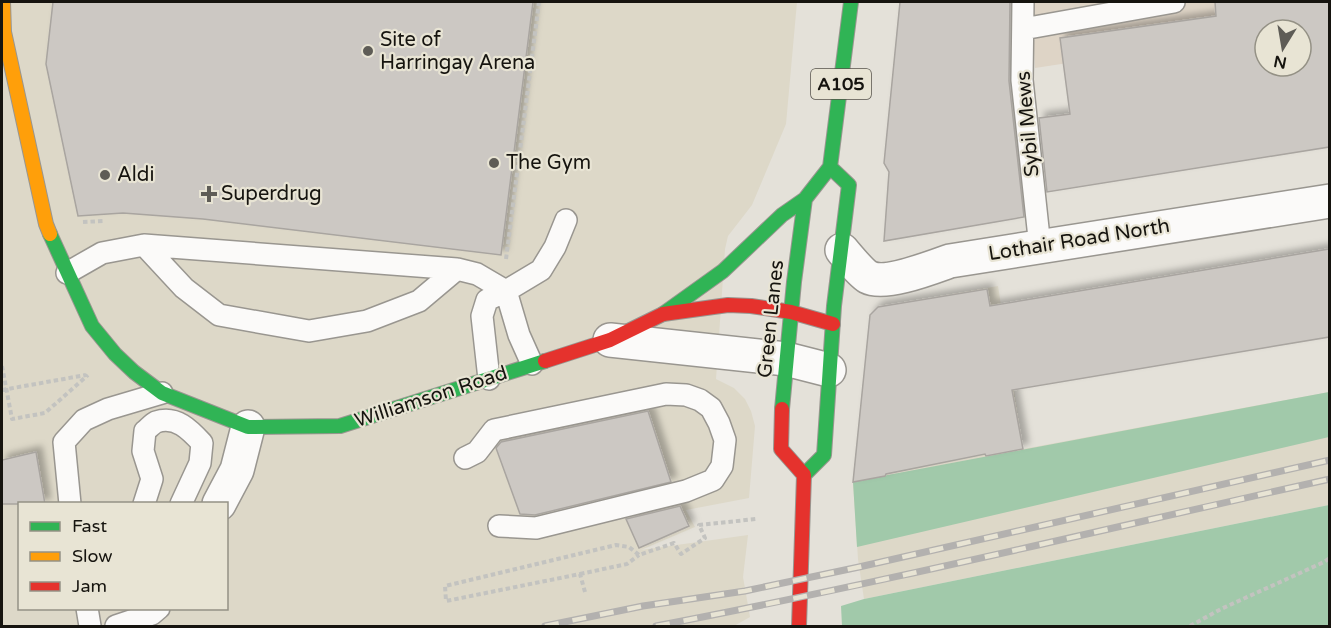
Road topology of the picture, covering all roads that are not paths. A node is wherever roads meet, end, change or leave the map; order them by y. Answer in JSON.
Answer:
{"nodes":[{"id":1,"x":3,"y":2,"type":"edge"},
{"id":2,"x":851,"y":2,"type":"edge"},
{"id":3,"x":1023,"y":2,"type":"edge"},
{"id":4,"x":1173,"y":2,"type":"edge"},
{"id":5,"x":1023,"y":29,"type":"junction"},
{"id":6,"x":3,"y":30,"type":"edge"},
{"id":7,"x":830,"y":167,"type":"junction"},
{"id":8,"x":805,"y":198,"type":"junction"},
{"id":9,"x":1329,"y":201,"type":"edge"},
{"id":10,"x":566,"y":220,"type":"dead end"},
{"id":11,"x":144,"y":245,"type":"junction"},
{"id":12,"x":1040,"y":247,"type":"junction"},
{"id":13,"x":842,"y":250,"type":"junction"},
{"id":14,"x":457,"y":269,"type":"junction"},
{"id":15,"x":66,"y":273,"type":"junction"},
{"id":16,"x":506,"y":291,"type":"junction"},
{"id":17,"x":790,"y":312,"type":"junction"},
{"id":18,"x":663,"y":314,"type":"junction"},
{"id":19,"x":833,"y":324,"type":"junction"},
{"id":20,"x":610,"y":340,"type":"junction"},
{"id":21,"x":786,"y":359,"type":"junction"},
{"id":22,"x":532,"y":364,"type":"junction"},
{"id":23,"x":829,"y":370,"type":"junction"},
{"id":24,"x":489,"y":379,"type":"junction"},
{"id":25,"x":162,"y":393,"type":"junction"},
{"id":26,"x":248,"y":427,"type":"junction"},
{"id":27,"x":465,"y":458,"type":"dead end"},
{"id":28,"x":804,"y":475,"type":"junction"},
{"id":29,"x":70,"y":502,"type":"edge"},
{"id":30,"x":145,"y":502,"type":"edge"},
{"id":31,"x":182,"y":502,"type":"edge"},
{"id":32,"x":220,"y":502,"type":"edge"},
{"id":33,"x":499,"y":526,"type":"dead end"},
{"id":34,"x":87,"y":610,"type":"edge"},
{"id":35,"x":158,"y":610,"type":"edge"},
{"id":36,"x":90,"y":627,"type":"edge"},
{"id":37,"x":116,"y":627,"type":"edge"},
{"id":38,"x":799,"y":627,"type":"edge"}],
"edges":[{"from":1,"to":6,"type":"main road","name":"Williamson Road"},
{"from":2,"to":7,"type":"main road","number":"A105"},
{"from":3,"to":5,"type":"lane","name":"Sybil Mews"},
{"from":4,"to":5,"type":"lane"},
{"from":5,"to":12,"type":"lane","name":"Sybil Mews"},
{"from":6,"to":15,"type":"main road","name":"Williamson Road"},
{"from":7,"to":8,"type":"main road"},
{"from":7,"to":13,"type":"main road"},
{"from":8,"to":17,"type":"main road","name":"Green Lanes"},
{"from":8,"to":18,"type":"main road"},
{"from":9,"to":12,"type":"street","name":"Lothair Road North"},
{"from":10,"to":16,"type":"lane"},
{"from":11,"to":14,"type":"lane"},
{"from":11,"to":14,"type":"lane"},
{"from":11,"to":15,"type":"lane"},
{"from":12,"to":13,"type":"street","name":"Lothair Road North"},
{"from":13,"to":19,"type":"main road"},
{"from":14,"to":16,"type":"lane"},
{"from":15,"to":25,"type":"main road","name":"Williamson Road"},
{"from":16,"to":22,"type":"lane"},
{"from":16,"to":24,"type":"lane"},
{"from":17,"to":18,"type":"main road","name":"Williamson Road"},
{"from":17,"to":19,"type":"main road","name":"Williamson Road"},
{"from":17,"to":21,"type":"main road","name":"Green Lanes"},
{"from":18,"to":20,"type":"main road","name":"Williamson Road"},
{"from":19,"to":23,"type":"main road"},
{"from":20,"to":21,"type":"street","name":"Williamson Road"},
{"from":20,"to":22,"type":"main road","name":"Williamson Road"},
{"from":21,"to":23,"type":"street","name":"Williamson Road"},
{"from":21,"to":28,"type":"main road","name":"Green Lanes"},
{"from":22,"to":24,"type":"main road","name":"Williamson Road"},
{"from":23,"to":28,"type":"main road"},
{"from":24,"to":26,"type":"main road","name":"Williamson Road"},
{"from":25,"to":26,"type":"main road","name":"Williamson Road"},
{"from":25,"to":29,"type":"lane"},
{"from":26,"to":32,"type":"street"},
{"from":27,"to":33,"type":"lane"},
{"from":28,"to":38,"type":"main road"},
{"from":30,"to":31,"type":"lane"},
{"from":34,"to":36,"type":"lane"},
{"from":35,"to":37,"type":"lane"}]}
